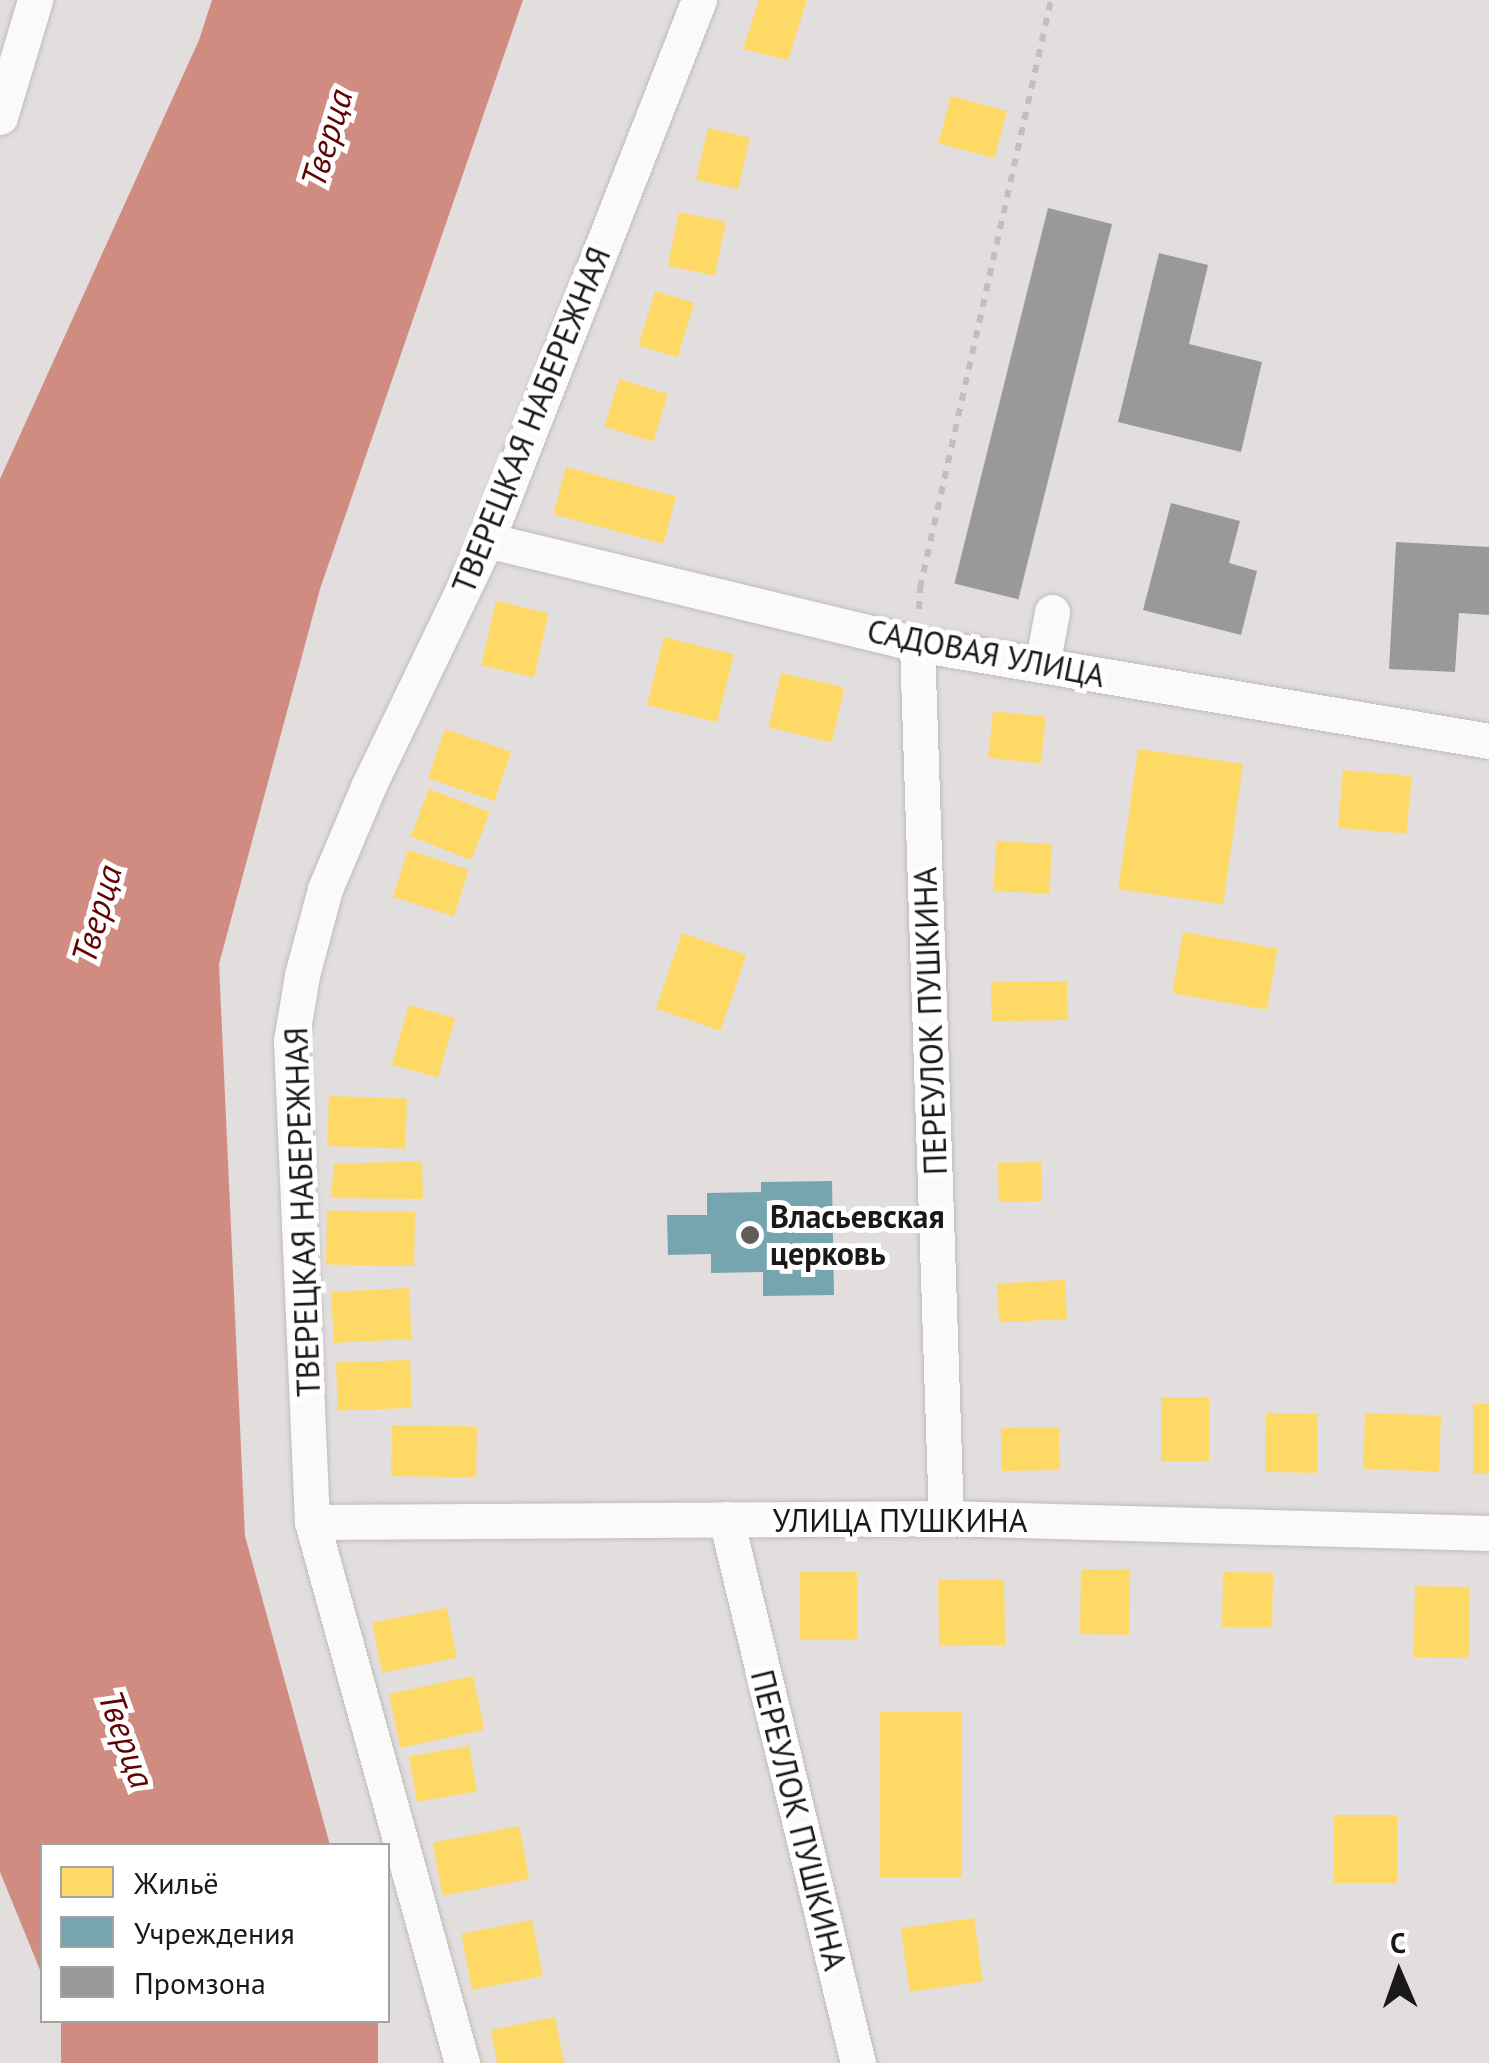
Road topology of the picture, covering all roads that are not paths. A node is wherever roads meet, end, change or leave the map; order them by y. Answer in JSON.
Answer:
{"nodes":[{"id":1,"x":35,"y":0,"type":"edge"},
{"id":2,"x":699,"y":0,"type":"edge"},
{"id":3,"x":0,"y":117,"type":"edge"},
{"id":4,"x":487,"y":540,"type":"junction"},
{"id":5,"x":1052,"y":612,"type":"dead end"},
{"id":6,"x":918,"y":644,"type":"junction"},
{"id":7,"x":1042,"y":666,"type":"junction"},
{"id":8,"x":1489,"y":741,"type":"edge"},
{"id":9,"x":946,"y":1518,"type":"junction"},
{"id":10,"x":726,"y":1519,"type":"junction"},
{"id":11,"x":312,"y":1522,"type":"junction"},
{"id":12,"x":1489,"y":1533,"type":"edge"},
{"id":13,"x":462,"y":2063,"type":"edge"},
{"id":14,"x":858,"y":2063,"type":"edge"}],
"edges":[{"from":1,"to":3,"type":"street"},
{"from":2,"to":4,"type":"street","name":"ТВЕРЕЦКАЯ НАБЕРЕЖНАЯ"},
{"from":4,"to":6,"type":"street","name":"САДОВАЯ УЛИЦА"},
{"from":4,"to":11,"type":"street","name":"ТВЕРЕЦКАЯ НАБЕРЕЖНАЯ"},
{"from":5,"to":7,"type":"street"},
{"from":6,"to":7,"type":"street","name":"САДОВАЯ УЛИЦА"},
{"from":6,"to":9,"type":"street","name":"ПЕРЕУЛОК ПУШКИНА"},
{"from":7,"to":8,"type":"street","name":"САДОВАЯ УЛИЦА"},
{"from":9,"to":10,"type":"street","name":"УЛИЦА ПУШКИНА"},
{"from":9,"to":12,"type":"street","name":"УЛИЦА ПУШКИНА"},
{"from":10,"to":11,"type":"street","name":"УЛИЦА ПУШКИНА"},
{"from":10,"to":14,"type":"street","name":"ПЕРЕУЛОК ПУШКИНА"},
{"from":11,"to":13,"type":"street","name":"ТВЕРЕЦКАЯ НАБЕРЕЖНАЯ"}]}
